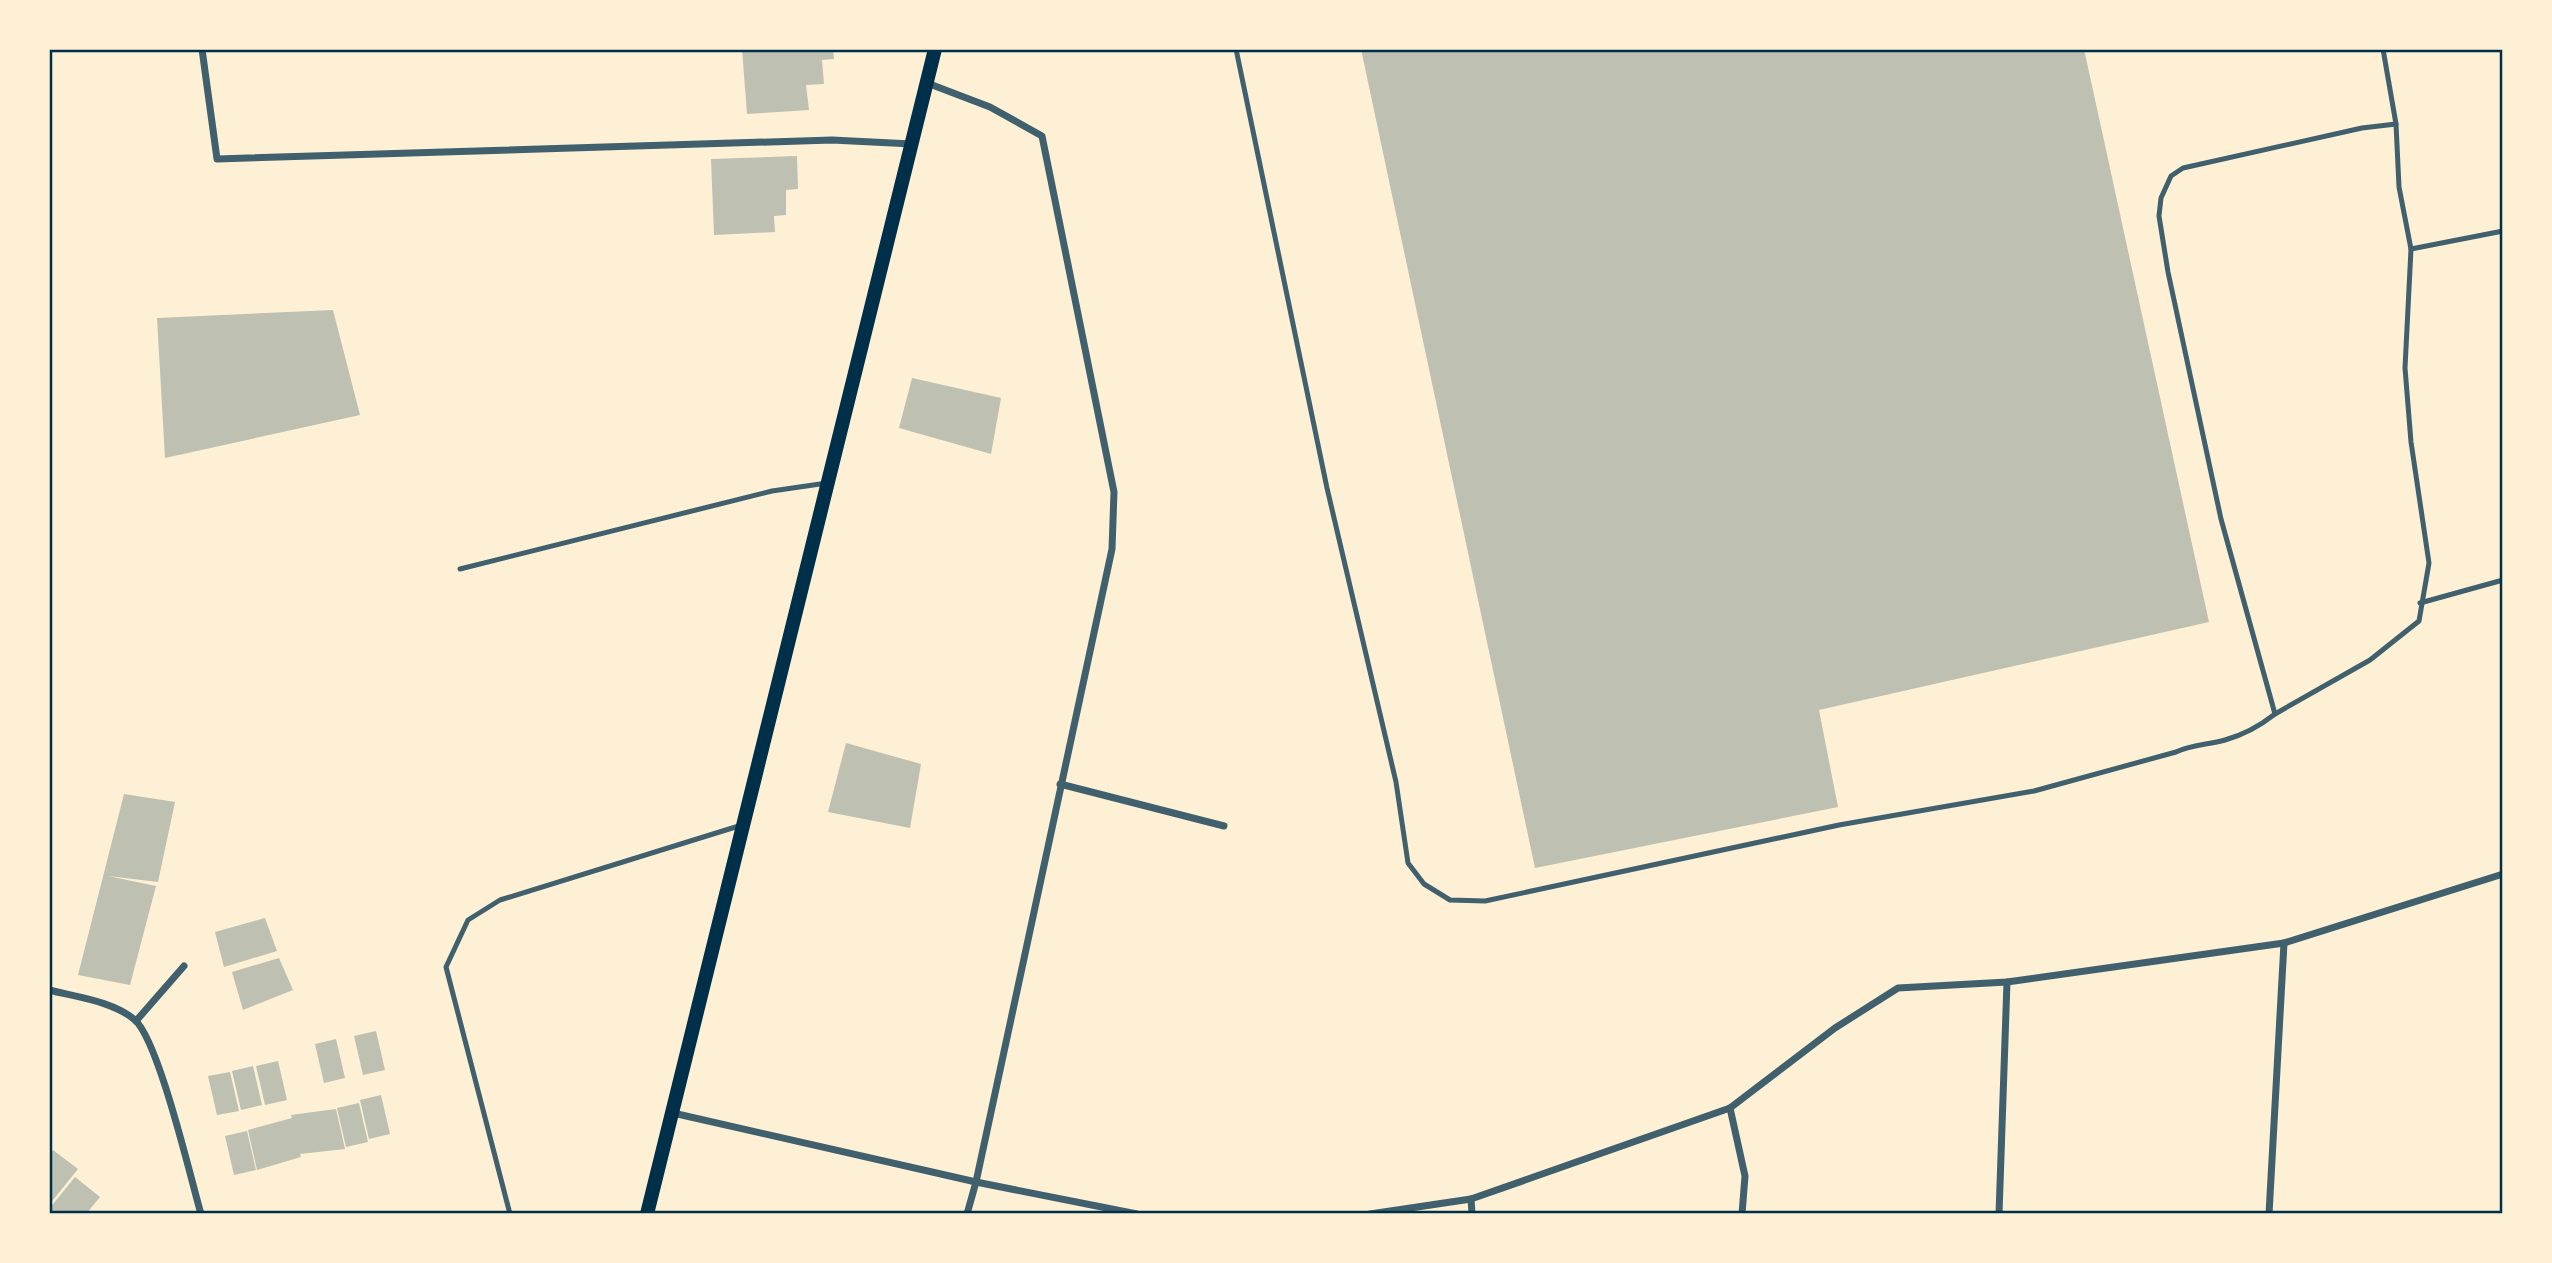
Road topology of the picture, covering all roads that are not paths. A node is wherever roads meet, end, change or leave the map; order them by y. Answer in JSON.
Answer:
{"nodes":[{"id":1,"x":202,"y":49,"type":"edge"},
{"id":2,"x":935,"y":49,"type":"edge"},
{"id":3,"x":1236,"y":49,"type":"edge"},
{"id":4,"x":2383,"y":49,"type":"edge"},
{"id":5,"x":927,"y":83,"type":"junction"},
{"id":6,"x":2396,"y":124,"type":"junction"},
{"id":7,"x":912,"y":144,"type":"junction"},
{"id":8,"x":2503,"y":231,"type":"edge"},
{"id":9,"x":2411,"y":249,"type":"junction"},
{"id":10,"x":830,"y":482,"type":"junction"},
{"id":11,"x":460,"y":569,"type":"dead end"},
{"id":12,"x":2503,"y":580,"type":"edge"},
{"id":13,"x":2420,"y":603,"type":"junction"},
{"id":14,"x":2275,"y":714,"type":"junction"},
{"id":15,"x":1059,"y":785,"type":"junction"},
{"id":16,"x":745,"y":824,"type":"junction"},
{"id":17,"x":1224,"y":826,"type":"dead end"},
{"id":18,"x":2503,"y":874,"type":"edge"},
{"id":19,"x":2284,"y":943,"type":"junction"},
{"id":20,"x":184,"y":966,"type":"dead end"},
{"id":21,"x":2007,"y":982,"type":"junction"},
{"id":22,"x":49,"y":990,"type":"edge"},
{"id":23,"x":136,"y":1021,"type":"junction"},
{"id":24,"x":1730,"y":1108,"type":"junction"},
{"id":25,"x":673,"y":1112,"type":"junction"},
{"id":26,"x":976,"y":1182,"type":"junction"},
{"id":27,"x":1471,"y":1199,"type":"junction"},
{"id":28,"x":201,"y":1214,"type":"edge"},
{"id":29,"x":510,"y":1214,"type":"edge"},
{"id":30,"x":647,"y":1214,"type":"edge"},
{"id":31,"x":967,"y":1214,"type":"edge"},
{"id":32,"x":1137,"y":1214,"type":"edge"},
{"id":33,"x":1370,"y":1214,"type":"edge"},
{"id":34,"x":1472,"y":1214,"type":"edge"},
{"id":35,"x":1742,"y":1214,"type":"edge"},
{"id":36,"x":1999,"y":1214,"type":"edge"},
{"id":37,"x":2269,"y":1214,"type":"edge"}],
"edges":[{"from":1,"to":7,"type":"street"},
{"from":2,"to":5,"type":"main road"},
{"from":3,"to":14,"type":"lane"},
{"from":4,"to":6,"type":"lane"},
{"from":5,"to":7,"type":"main road"},
{"from":5,"to":15,"type":"street"},
{"from":6,"to":9,"type":"lane"},
{"from":6,"to":14,"type":"lane"},
{"from":7,"to":10,"type":"main road"},
{"from":8,"to":9,"type":"lane"},
{"from":9,"to":13,"type":"lane"},
{"from":10,"to":11,"type":"lane"},
{"from":10,"to":16,"type":"main road"},
{"from":12,"to":13,"type":"lane"},
{"from":13,"to":14,"type":"lane"},
{"from":15,"to":17,"type":"street"},
{"from":15,"to":26,"type":"street"},
{"from":16,"to":25,"type":"main road"},
{"from":16,"to":29,"type":"lane"},
{"from":18,"to":19,"type":"street"},
{"from":19,"to":21,"type":"street"},
{"from":19,"to":37,"type":"street"},
{"from":20,"to":23,"type":"street"},
{"from":21,"to":24,"type":"street"},
{"from":21,"to":36,"type":"street"},
{"from":22,"to":23,"type":"street"},
{"from":23,"to":28,"type":"street"},
{"from":24,"to":27,"type":"street"},
{"from":24,"to":35,"type":"street"},
{"from":25,"to":26,"type":"street"},
{"from":25,"to":30,"type":"main road"},
{"from":26,"to":31,"type":"street"},
{"from":26,"to":32,"type":"street"},
{"from":27,"to":33,"type":"street"},
{"from":27,"to":34,"type":"street"}]}
